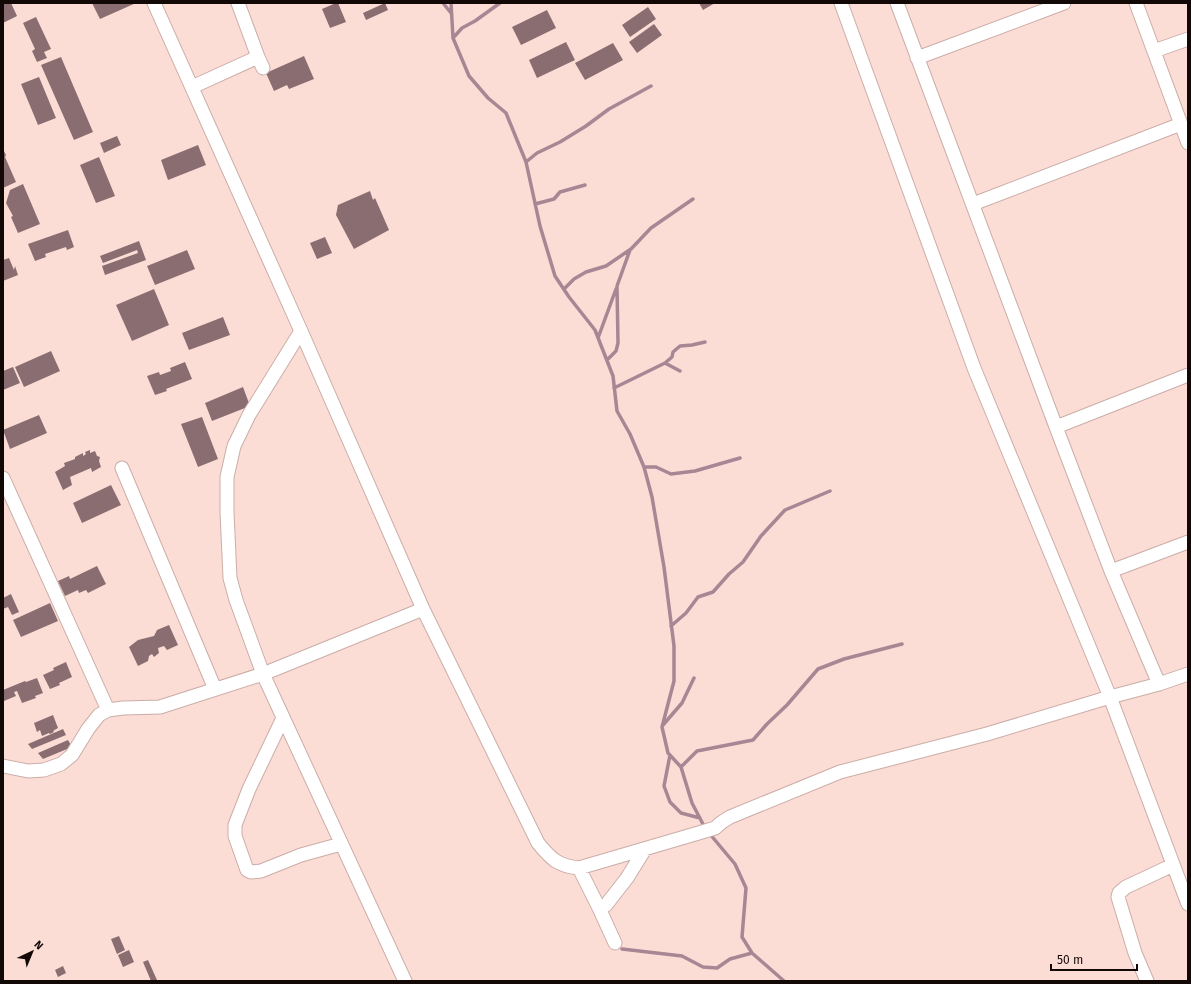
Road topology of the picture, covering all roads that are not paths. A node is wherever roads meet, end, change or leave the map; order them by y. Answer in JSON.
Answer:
{"nodes":[{"id":1,"x":154,"y":3,"type":"edge"},
{"id":2,"x":238,"y":3,"type":"edge"},
{"id":3,"x":841,"y":3,"type":"edge"},
{"id":4,"x":897,"y":3,"type":"edge"},
{"id":5,"x":1064,"y":3,"type":"edge"},
{"id":6,"x":1136,"y":3,"type":"edge"},
{"id":7,"x":1188,"y":39,"type":"edge"},
{"id":8,"x":1154,"y":51,"type":"junction"},
{"id":9,"x":918,"y":58,"type":"junction"},
{"id":10,"x":192,"y":87,"type":"junction"},
{"id":11,"x":1185,"y":132,"type":"edge"},
{"id":12,"x":973,"y":204,"type":"junction"},
{"id":13,"x":301,"y":331,"type":"junction"},
{"id":14,"x":1188,"y":375,"type":"edge"},
{"id":15,"x":1056,"y":427,"type":"junction"},
{"id":16,"x":122,"y":468,"type":"dead end"},
{"id":17,"x":3,"y":478,"type":"edge"},
{"id":18,"x":1188,"y":542,"type":"edge"},
{"id":19,"x":1111,"y":571,"type":"junction"},
{"id":20,"x":423,"y":609,"type":"junction"},
{"id":21,"x":263,"y":674,"type":"junction"},
{"id":22,"x":1188,"y":674,"type":"edge"},
{"id":23,"x":1159,"y":684,"type":"junction"},
{"id":24,"x":215,"y":689,"type":"junction"},
{"id":25,"x":1110,"y":697,"type":"junction"},
{"id":26,"x":108,"y":710,"type":"junction"},
{"id":27,"x":283,"y":718,"type":"junction"},
{"id":28,"x":3,"y":766,"type":"edge"},
{"id":29,"x":341,"y":844,"type":"junction"},
{"id":30,"x":645,"y":849,"type":"junction"},
{"id":31,"x":1173,"y":865,"type":"junction"},
{"id":32,"x":579,"y":868,"type":"junction"},
{"id":33,"x":1188,"y":904,"type":"edge"},
{"id":34,"x":599,"y":908,"type":"junction"},
{"id":35,"x":615,"y":943,"type":"dead end"},
{"id":36,"x":405,"y":981,"type":"edge"},
{"id":37,"x":1146,"y":981,"type":"edge"}],
"edges":[{"from":1,"to":10,"type":"street"},
{"from":2,"to":10,"type":"street"},
{"from":3,"to":25,"type":"street"},
{"from":4,"to":9,"type":"street"},
{"from":5,"to":9,"type":"street"},
{"from":6,"to":8,"type":"street"},
{"from":7,"to":8,"type":"street"},
{"from":8,"to":11,"type":"street"},
{"from":9,"to":12,"type":"street"},
{"from":10,"to":13,"type":"street"},
{"from":11,"to":12,"type":"street"},
{"from":12,"to":15,"type":"street"},
{"from":13,"to":20,"type":"street"},
{"from":13,"to":21,"type":"street"},
{"from":14,"to":15,"type":"street"},
{"from":15,"to":19,"type":"street"},
{"from":16,"to":24,"type":"street"},
{"from":17,"to":26,"type":"street"},
{"from":18,"to":19,"type":"street"},
{"from":19,"to":23,"type":"street"},
{"from":20,"to":21,"type":"street"},
{"from":20,"to":32,"type":"street"},
{"from":21,"to":24,"type":"street"},
{"from":21,"to":27,"type":"street"},
{"from":22,"to":23,"type":"street"},
{"from":23,"to":25,"type":"street"},
{"from":24,"to":26,"type":"street"},
{"from":25,"to":30,"type":"street"},
{"from":25,"to":31,"type":"street"},
{"from":26,"to":28,"type":"street"},
{"from":27,"to":29,"type":"street"},
{"from":27,"to":29,"type":"street"},
{"from":29,"to":36,"type":"street"},
{"from":30,"to":32,"type":"street"},
{"from":30,"to":34,"type":"street"},
{"from":31,"to":33,"type":"street"},
{"from":31,"to":37,"type":"street"},
{"from":32,"to":34,"type":"street"},
{"from":34,"to":35,"type":"street"}]}
